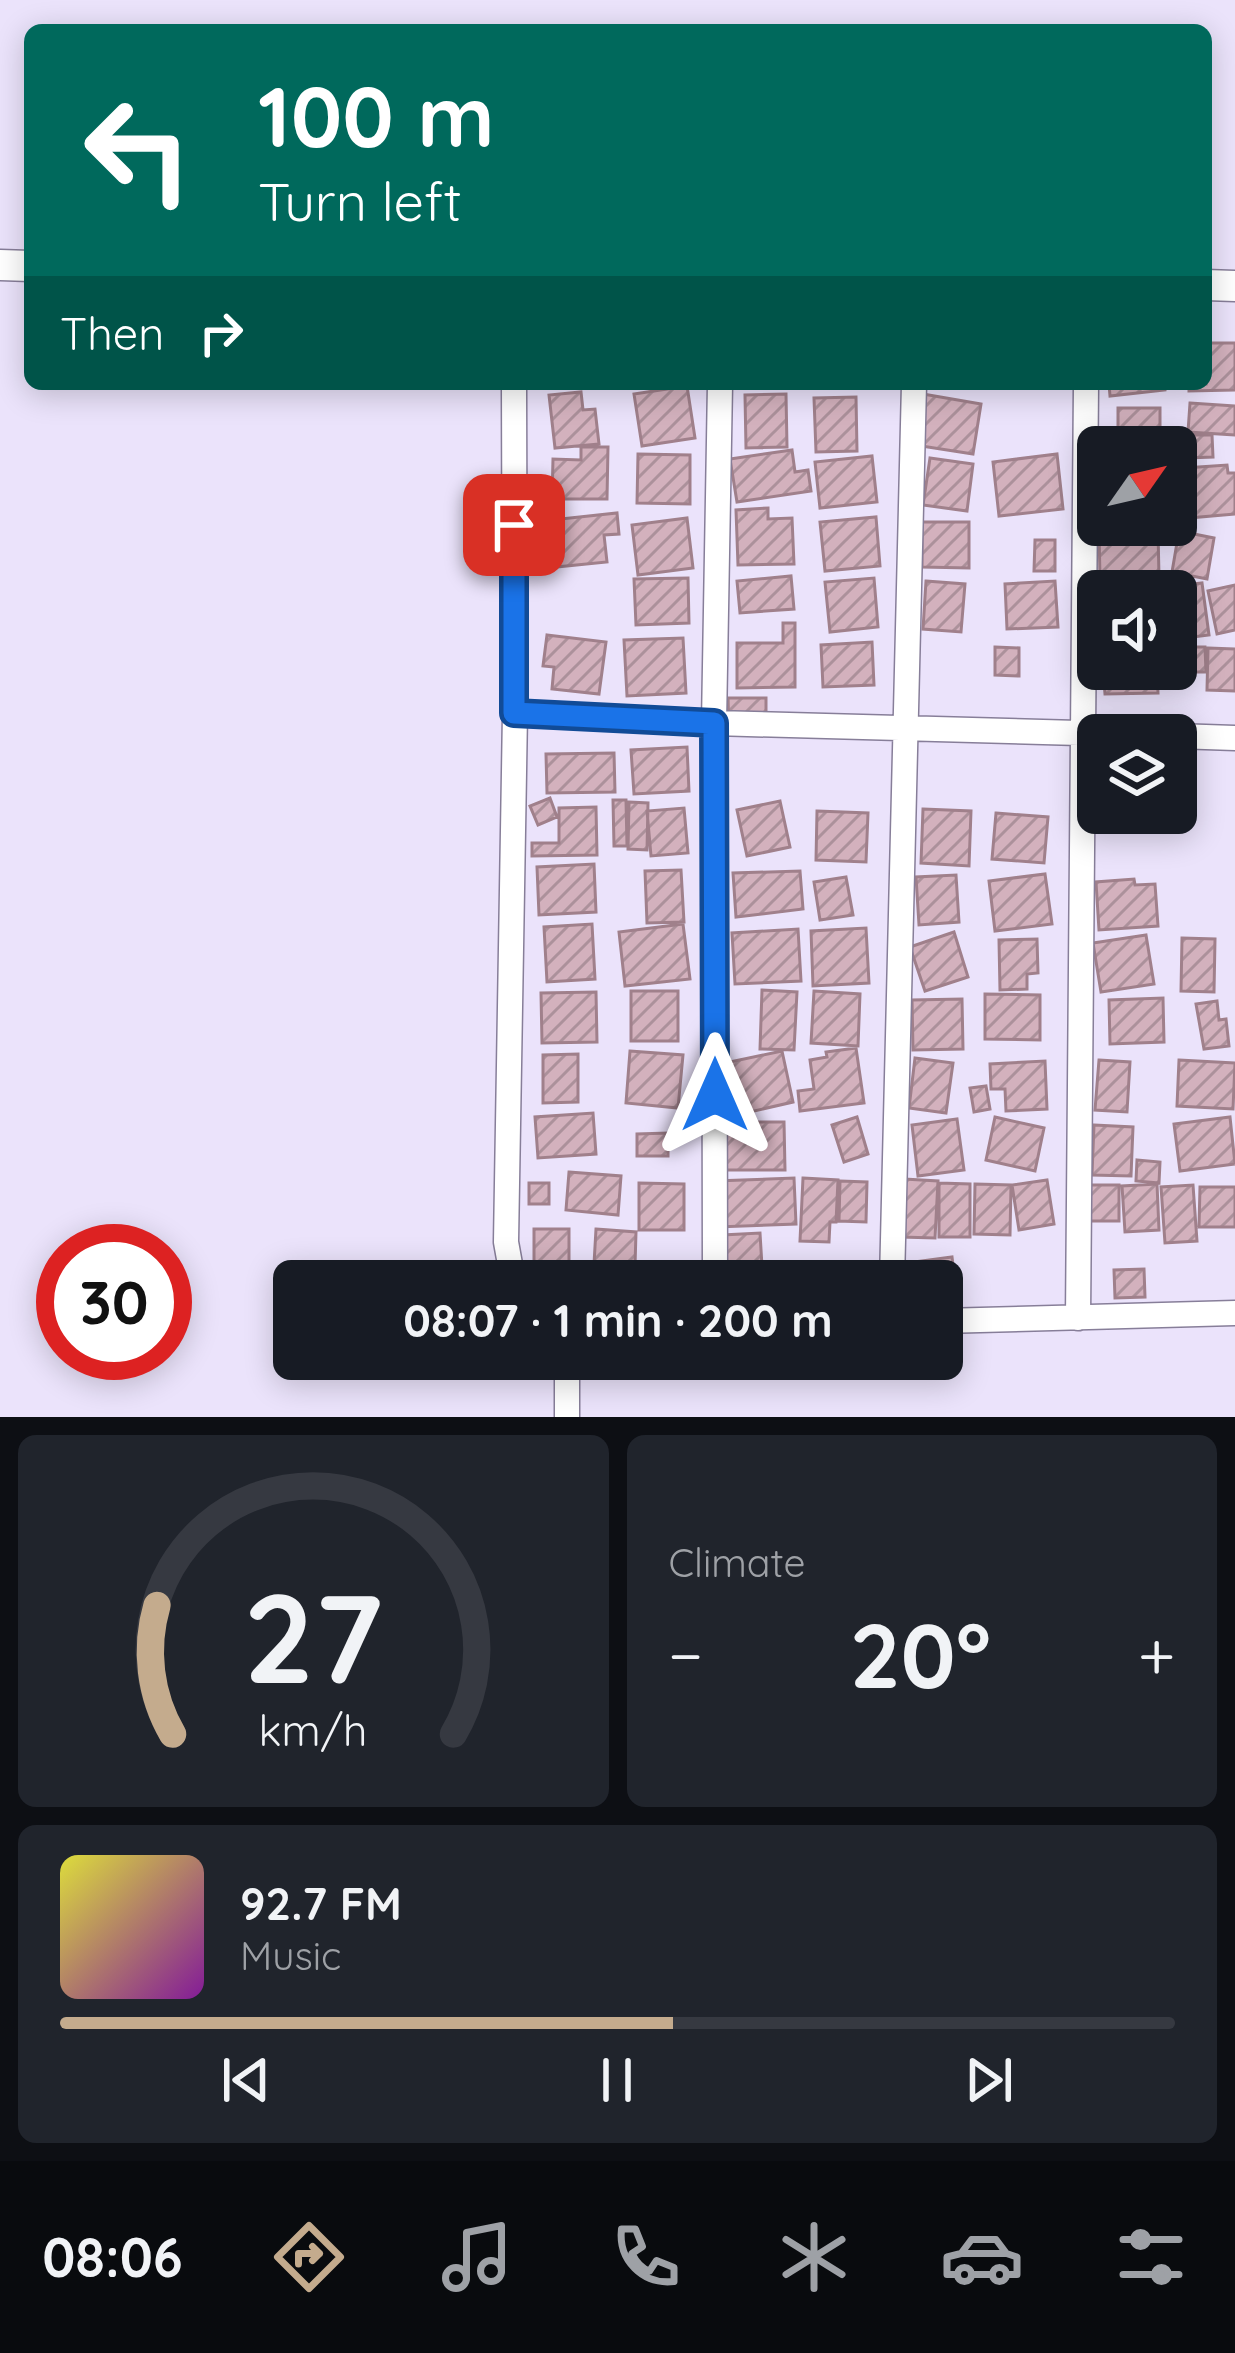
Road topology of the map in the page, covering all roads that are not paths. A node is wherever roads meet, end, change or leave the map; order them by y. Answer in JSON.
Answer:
{"nodes":[{"id":1,"x":514,"y":390,"type":"edge"},
{"id":2,"x":720,"y":390,"type":"edge"},
{"id":3,"x":914,"y":390,"type":"edge"},
{"id":4,"x":1086,"y":390,"type":"edge"},
{"id":5,"x":514,"y":713,"type":"junction"},
{"id":6,"x":1081,"y":714,"type":"edge"},
{"id":7,"x":714,"y":723,"type":"junction"},
{"id":8,"x":904,"y":727,"type":"junction"},
{"id":9,"x":1077,"y":733,"type":"edge"},
{"id":10,"x":1197,"y":737,"type":"edge"},
{"id":11,"x":1235,"y":738,"type":"edge"},
{"id":12,"x":1080,"y":834,"type":"edge"},
{"id":13,"x":509,"y":1260,"type":"edge"},
{"id":14,"x":716,"y":1260,"type":"edge"},
{"id":15,"x":892,"y":1260,"type":"edge"},
{"id":16,"x":1235,"y":1313,"type":"edge"},
{"id":17,"x":1078,"y":1318,"type":"junction"},
{"id":18,"x":963,"y":1321,"type":"edge"},
{"id":19,"x":567,"y":1380,"type":"edge"},
{"id":20,"x":567,"y":1417,"type":"edge"}],
"edges":[{"from":1,"to":5,"type":"street"},
{"from":2,"to":7,"type":"street"},
{"from":3,"to":8,"type":"street"},
{"from":4,"to":6,"type":"street"},
{"from":5,"to":7,"type":"street"},
{"from":5,"to":13,"type":"street"},
{"from":7,"to":8,"type":"street"},
{"from":7,"to":14,"type":"street"},
{"from":8,"to":9,"type":"street"},
{"from":8,"to":15,"type":"street"},
{"from":10,"to":11,"type":"street"},
{"from":12,"to":17,"type":"street"},
{"from":16,"to":17,"type":"street"},
{"from":17,"to":18,"type":"street"},
{"from":19,"to":20,"type":"street"}]}
